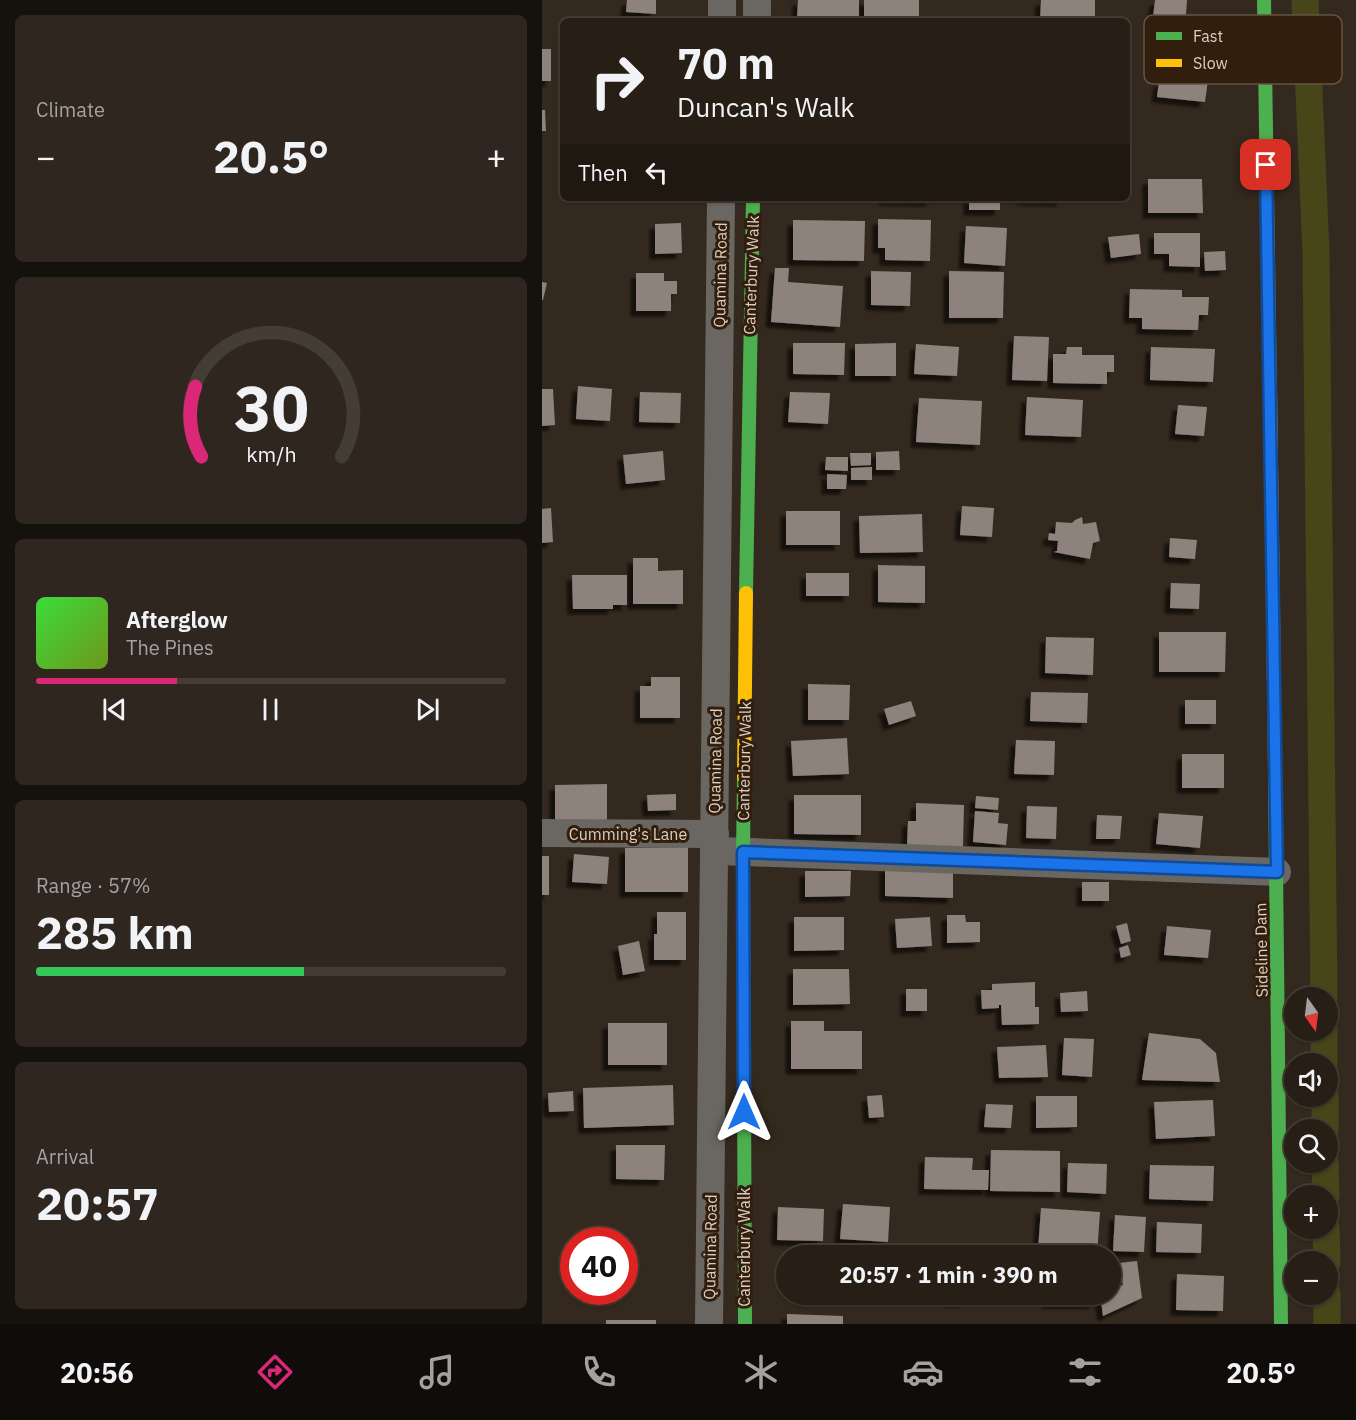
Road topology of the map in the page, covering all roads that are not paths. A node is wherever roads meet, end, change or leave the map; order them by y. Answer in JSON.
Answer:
{"nodes":[{"id":1,"x":722,"y":0,"type":"edge"},
{"id":2,"x":757,"y":0,"type":"edge"},
{"id":3,"x":1264,"y":0,"type":"edge"},
{"id":4,"x":1264,"y":15,"type":"edge"},
{"id":5,"x":722,"y":18,"type":"edge"},
{"id":6,"x":757,"y":18,"type":"edge"},
{"id":7,"x":1265,"y":84,"type":"edge"},
{"id":8,"x":721,"y":201,"type":"edge"},
{"id":9,"x":753,"y":201,"type":"edge"},
{"id":10,"x":542,"y":833,"type":"edge"},
{"id":11,"x":727,"y":848,"type":"junction"},
{"id":12,"x":1277,"y":872,"type":"junction"},
{"id":13,"x":709,"y":1324,"type":"edge"},
{"id":14,"x":745,"y":1324,"type":"edge"},
{"id":15,"x":1282,"y":1324,"type":"edge"}],
"edges":[{"from":1,"to":5,"type":"street"},
{"from":2,"to":6,"type":"street"},
{"from":3,"to":4,"type":"street","name":"Sideline Dam"},
{"from":7,"to":12,"type":"street","name":"Sideline Dam"},
{"from":8,"to":11,"type":"street","name":"Quamina Road"},
{"from":9,"to":11,"type":"street","name":"Canterbury Walk"},
{"from":10,"to":11,"type":"street","name":"Cumming's Lane"},
{"from":11,"to":12,"type":"street","name":"Cumming's Lane"},
{"from":11,"to":13,"type":"street","name":"Quamina Road"},
{"from":11,"to":14,"type":"street","name":"Canterbury Walk"},
{"from":12,"to":15,"type":"street","name":"Sideline Dam"}]}
